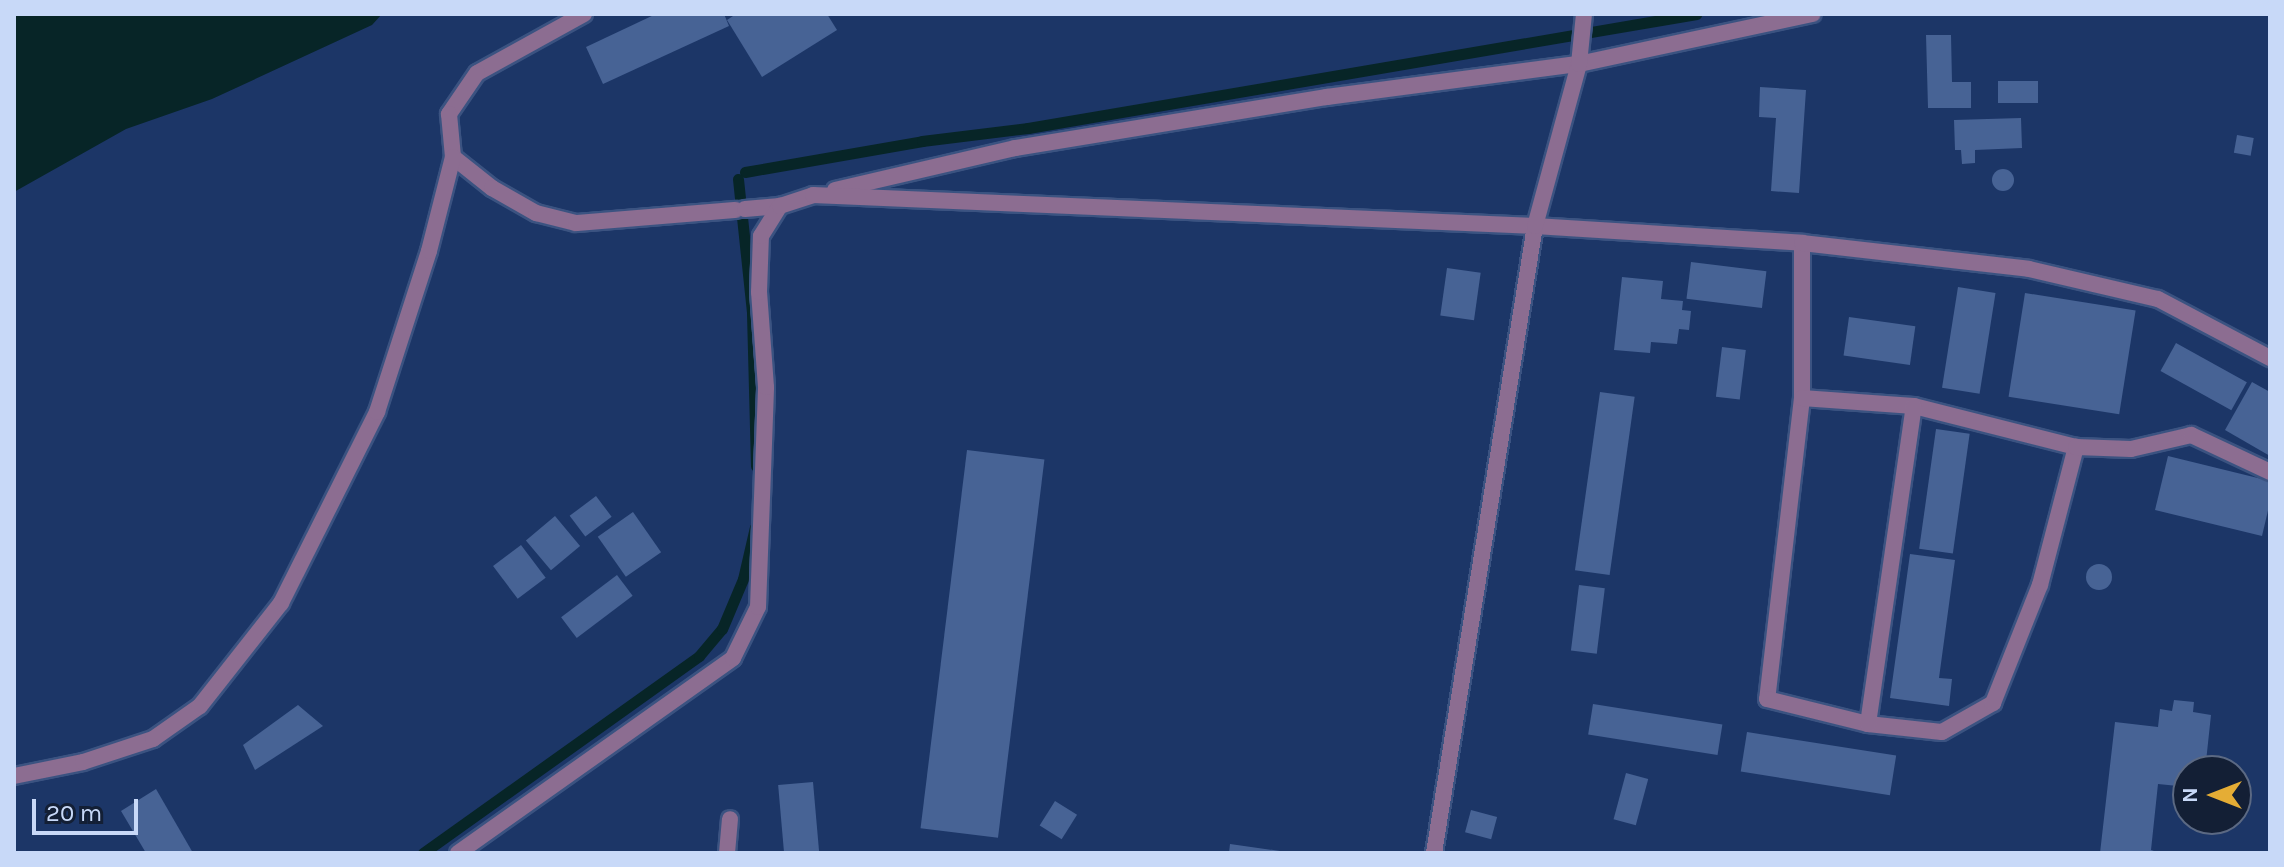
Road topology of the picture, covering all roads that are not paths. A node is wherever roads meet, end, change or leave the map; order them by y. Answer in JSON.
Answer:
{"nodes":[{"id":1,"x":584,"y":14,"type":"edge"},
{"id":2,"x":1584,"y":14,"type":"edge"},
{"id":3,"x":1813,"y":14,"type":"edge"},
{"id":4,"x":1579,"y":64,"type":"junction"},
{"id":5,"x":453,"y":157,"type":"junction"},
{"id":6,"x":813,"y":195,"type":"junction"},
{"id":7,"x":780,"y":206,"type":"junction"},
{"id":8,"x":1535,"y":226,"type":"junction"},
{"id":9,"x":1802,"y":243,"type":"junction"},
{"id":10,"x":2270,"y":358,"type":"edge"},
{"id":11,"x":1802,"y":398,"type":"junction"},
{"id":12,"x":1914,"y":406,"type":"junction"},
{"id":13,"x":2076,"y":447,"type":"junction"},
{"id":14,"x":2270,"y":472,"type":"edge"},
{"id":15,"x":1868,"y":724,"type":"junction"},
{"id":16,"x":14,"y":776,"type":"edge"},
{"id":17,"x":730,"y":819,"type":"dead end"},
{"id":18,"x":458,"y":853,"type":"edge"},
{"id":19,"x":727,"y":853,"type":"edge"},
{"id":20,"x":1434,"y":853,"type":"edge"}],
"edges":[{"from":1,"to":5,"type":"street"},
{"from":2,"to":4,"type":"street"},
{"from":3,"to":4,"type":"street"},
{"from":4,"to":6,"type":"street"},
{"from":4,"to":8,"type":"street"},
{"from":5,"to":7,"type":"street"},
{"from":5,"to":16,"type":"street"},
{"from":6,"to":7,"type":"street"},
{"from":6,"to":8,"type":"street"},
{"from":7,"to":18,"type":"street"},
{"from":8,"to":9,"type":"street"},
{"from":8,"to":20,"type":"street"},
{"from":9,"to":10,"type":"street"},
{"from":9,"to":11,"type":"street"},
{"from":11,"to":12,"type":"street"},
{"from":11,"to":15,"type":"street"},
{"from":12,"to":13,"type":"street"},
{"from":12,"to":15,"type":"street"},
{"from":13,"to":14,"type":"street"},
{"from":13,"to":15,"type":"street"},
{"from":17,"to":19,"type":"street"}]}
